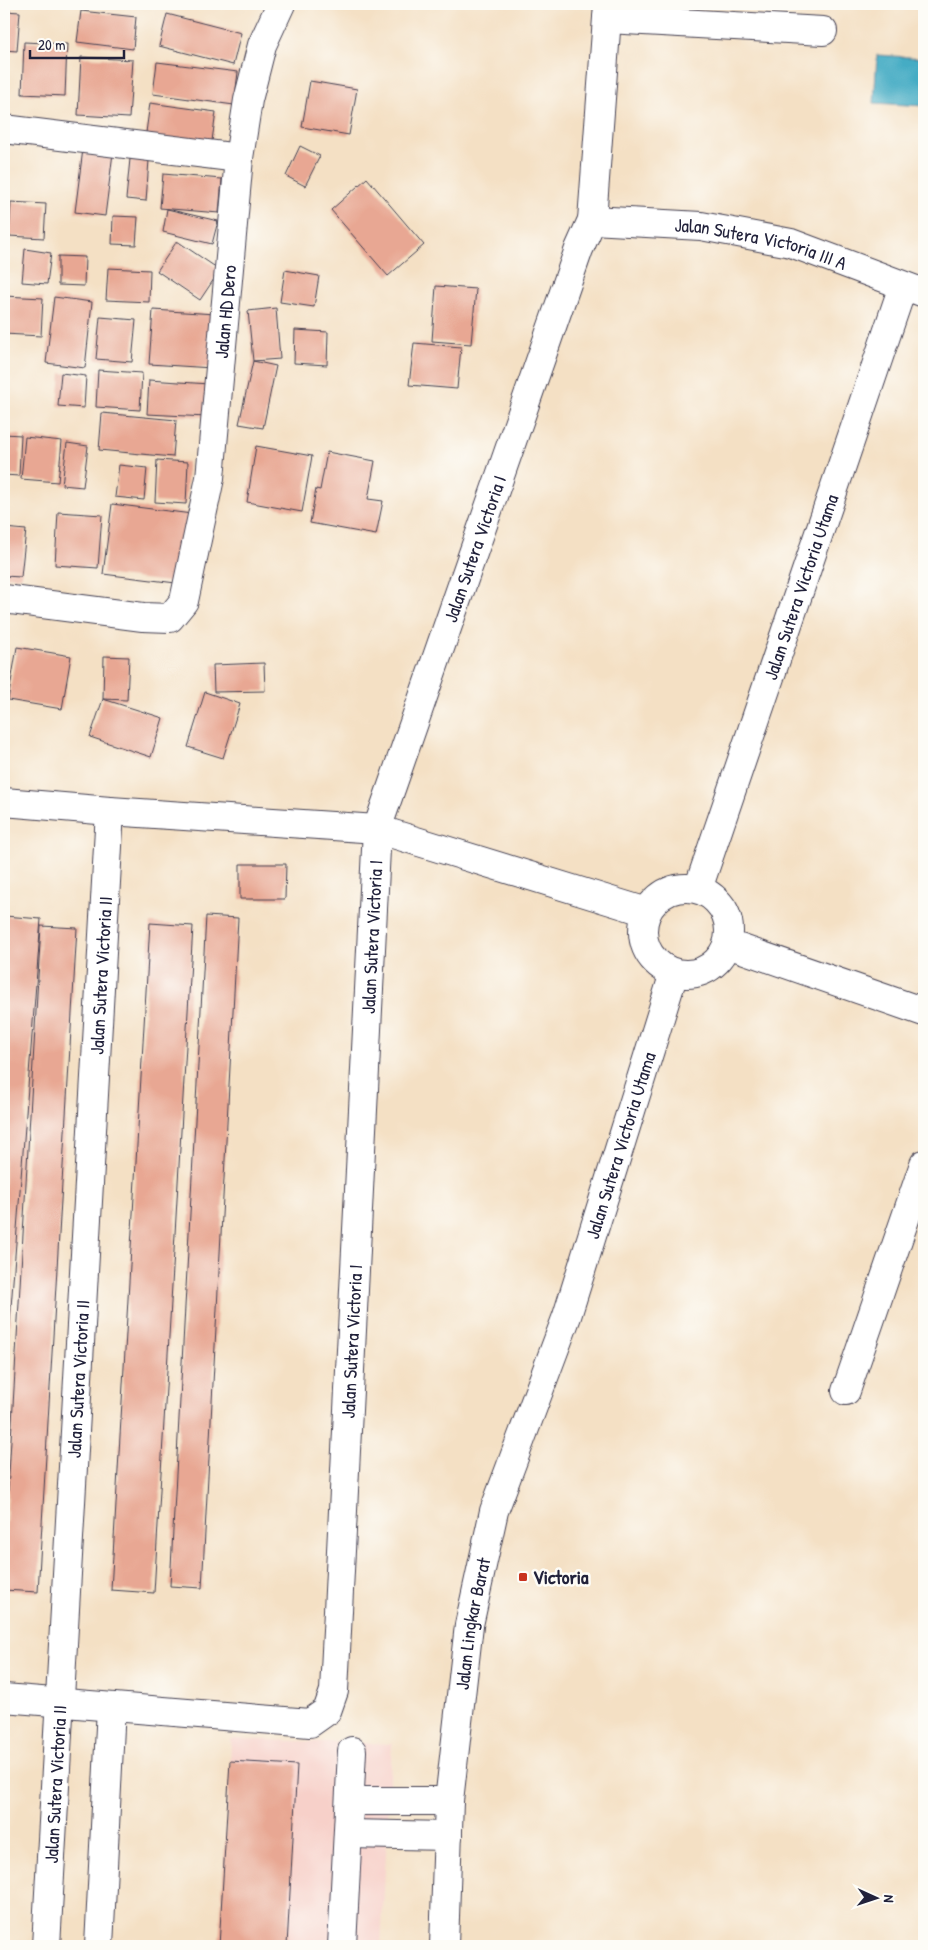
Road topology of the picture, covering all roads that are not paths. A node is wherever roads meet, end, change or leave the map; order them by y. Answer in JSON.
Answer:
{"nodes":[{"id":1,"x":281,"y":4,"type":"edge"},
{"id":2,"x":608,"y":12,"type":"edge"},
{"id":3,"x":823,"y":30,"type":"dead end"},
{"id":4,"x":4,"y":129,"type":"edge"},
{"id":5,"x":239,"y":158,"type":"junction"},
{"id":6,"x":592,"y":220,"type":"junction"},
{"id":7,"x":914,"y":289,"type":"edge"},
{"id":8,"x":4,"y":598,"type":"edge"},
{"id":9,"x":4,"y":802,"type":"edge"},
{"id":10,"x":110,"y":811,"type":"junction"},
{"id":11,"x":377,"y":830,"type":"junction"},
{"id":12,"x":698,"y":889,"type":"junction"},
{"id":13,"x":646,"y":912,"type":"junction"},
{"id":14,"x":728,"y":944,"type":"junction"},
{"id":15,"x":674,"y":973,"type":"junction"},
{"id":16,"x":924,"y":1012,"type":"edge"},
{"id":17,"x":924,"y":1164,"type":"edge"},
{"id":18,"x":567,"y":1316,"type":"joint"},
{"id":19,"x":846,"y":1391,"type":"dead end"},
{"id":20,"x":4,"y":1698,"type":"edge"},
{"id":21,"x":61,"y":1702,"type":"junction"},
{"id":22,"x":111,"y":1707,"type":"junction"},
{"id":23,"x":352,"y":1752,"type":"dead end"},
{"id":24,"x":350,"y":1801,"type":"junction"},
{"id":25,"x":449,"y":1801,"type":"junction"},
{"id":26,"x":348,"y":1834,"type":"junction"},
{"id":27,"x":448,"y":1836,"type":"junction"},
{"id":28,"x":46,"y":1946,"type":"edge"},
{"id":29,"x":99,"y":1946,"type":"edge"},
{"id":30,"x":342,"y":1946,"type":"edge"},
{"id":31,"x":444,"y":1946,"type":"edge"}],
"edges":[{"from":1,"to":5,"type":"street","name":"Jalan HD Dero"},
{"from":2,"to":3,"type":"street"},
{"from":2,"to":6,"type":"street","name":"Jalan Sutera Victoria I"},
{"from":4,"to":5,"type":"street"},
{"from":5,"to":8,"type":"street","name":"Jalan HD Dero"},
{"from":6,"to":7,"type":"street","name":"Jalan Sutera Victoria III A"},
{"from":6,"to":11,"type":"street","name":"Jalan Sutera Victoria I"},
{"from":7,"to":12,"type":"street","name":"Jalan Sutera Victoria Utama"},
{"from":9,"to":10,"type":"street"},
{"from":10,"to":11,"type":"street"},
{"from":10,"to":21,"type":"street","name":"Jalan Sutera Victoria II"},
{"from":11,"to":13,"type":"street"},
{"from":11,"to":22,"type":"street","name":"Jalan Sutera Victoria I"},
{"from":12,"to":13,"type":"street"},
{"from":12,"to":14,"type":"street"},
{"from":13,"to":15,"type":"street"},
{"from":14,"to":15,"type":"street"},
{"from":14,"to":16,"type":"street"},
{"from":15,"to":18,"type":"street","name":"Jalan Sutera Victoria Utama"},
{"from":17,"to":19,"type":"street"},
{"from":18,"to":25,"type":"street","name":"Jalan Lingkar Barat"},
{"from":20,"to":21,"type":"street"},
{"from":21,"to":22,"type":"street"},
{"from":21,"to":28,"type":"street","name":"Jalan Sutera Victoria II"},
{"from":22,"to":29,"type":"street"},
{"from":23,"to":24,"type":"street"},
{"from":24,"to":25,"type":"street"},
{"from":24,"to":26,"type":"street"},
{"from":25,"to":27,"type":"street","name":"Jalan Lingkar Barat"},
{"from":26,"to":27,"type":"street"},
{"from":26,"to":30,"type":"street"},
{"from":27,"to":31,"type":"street","name":"Jalan Lingkar Barat"}]}
